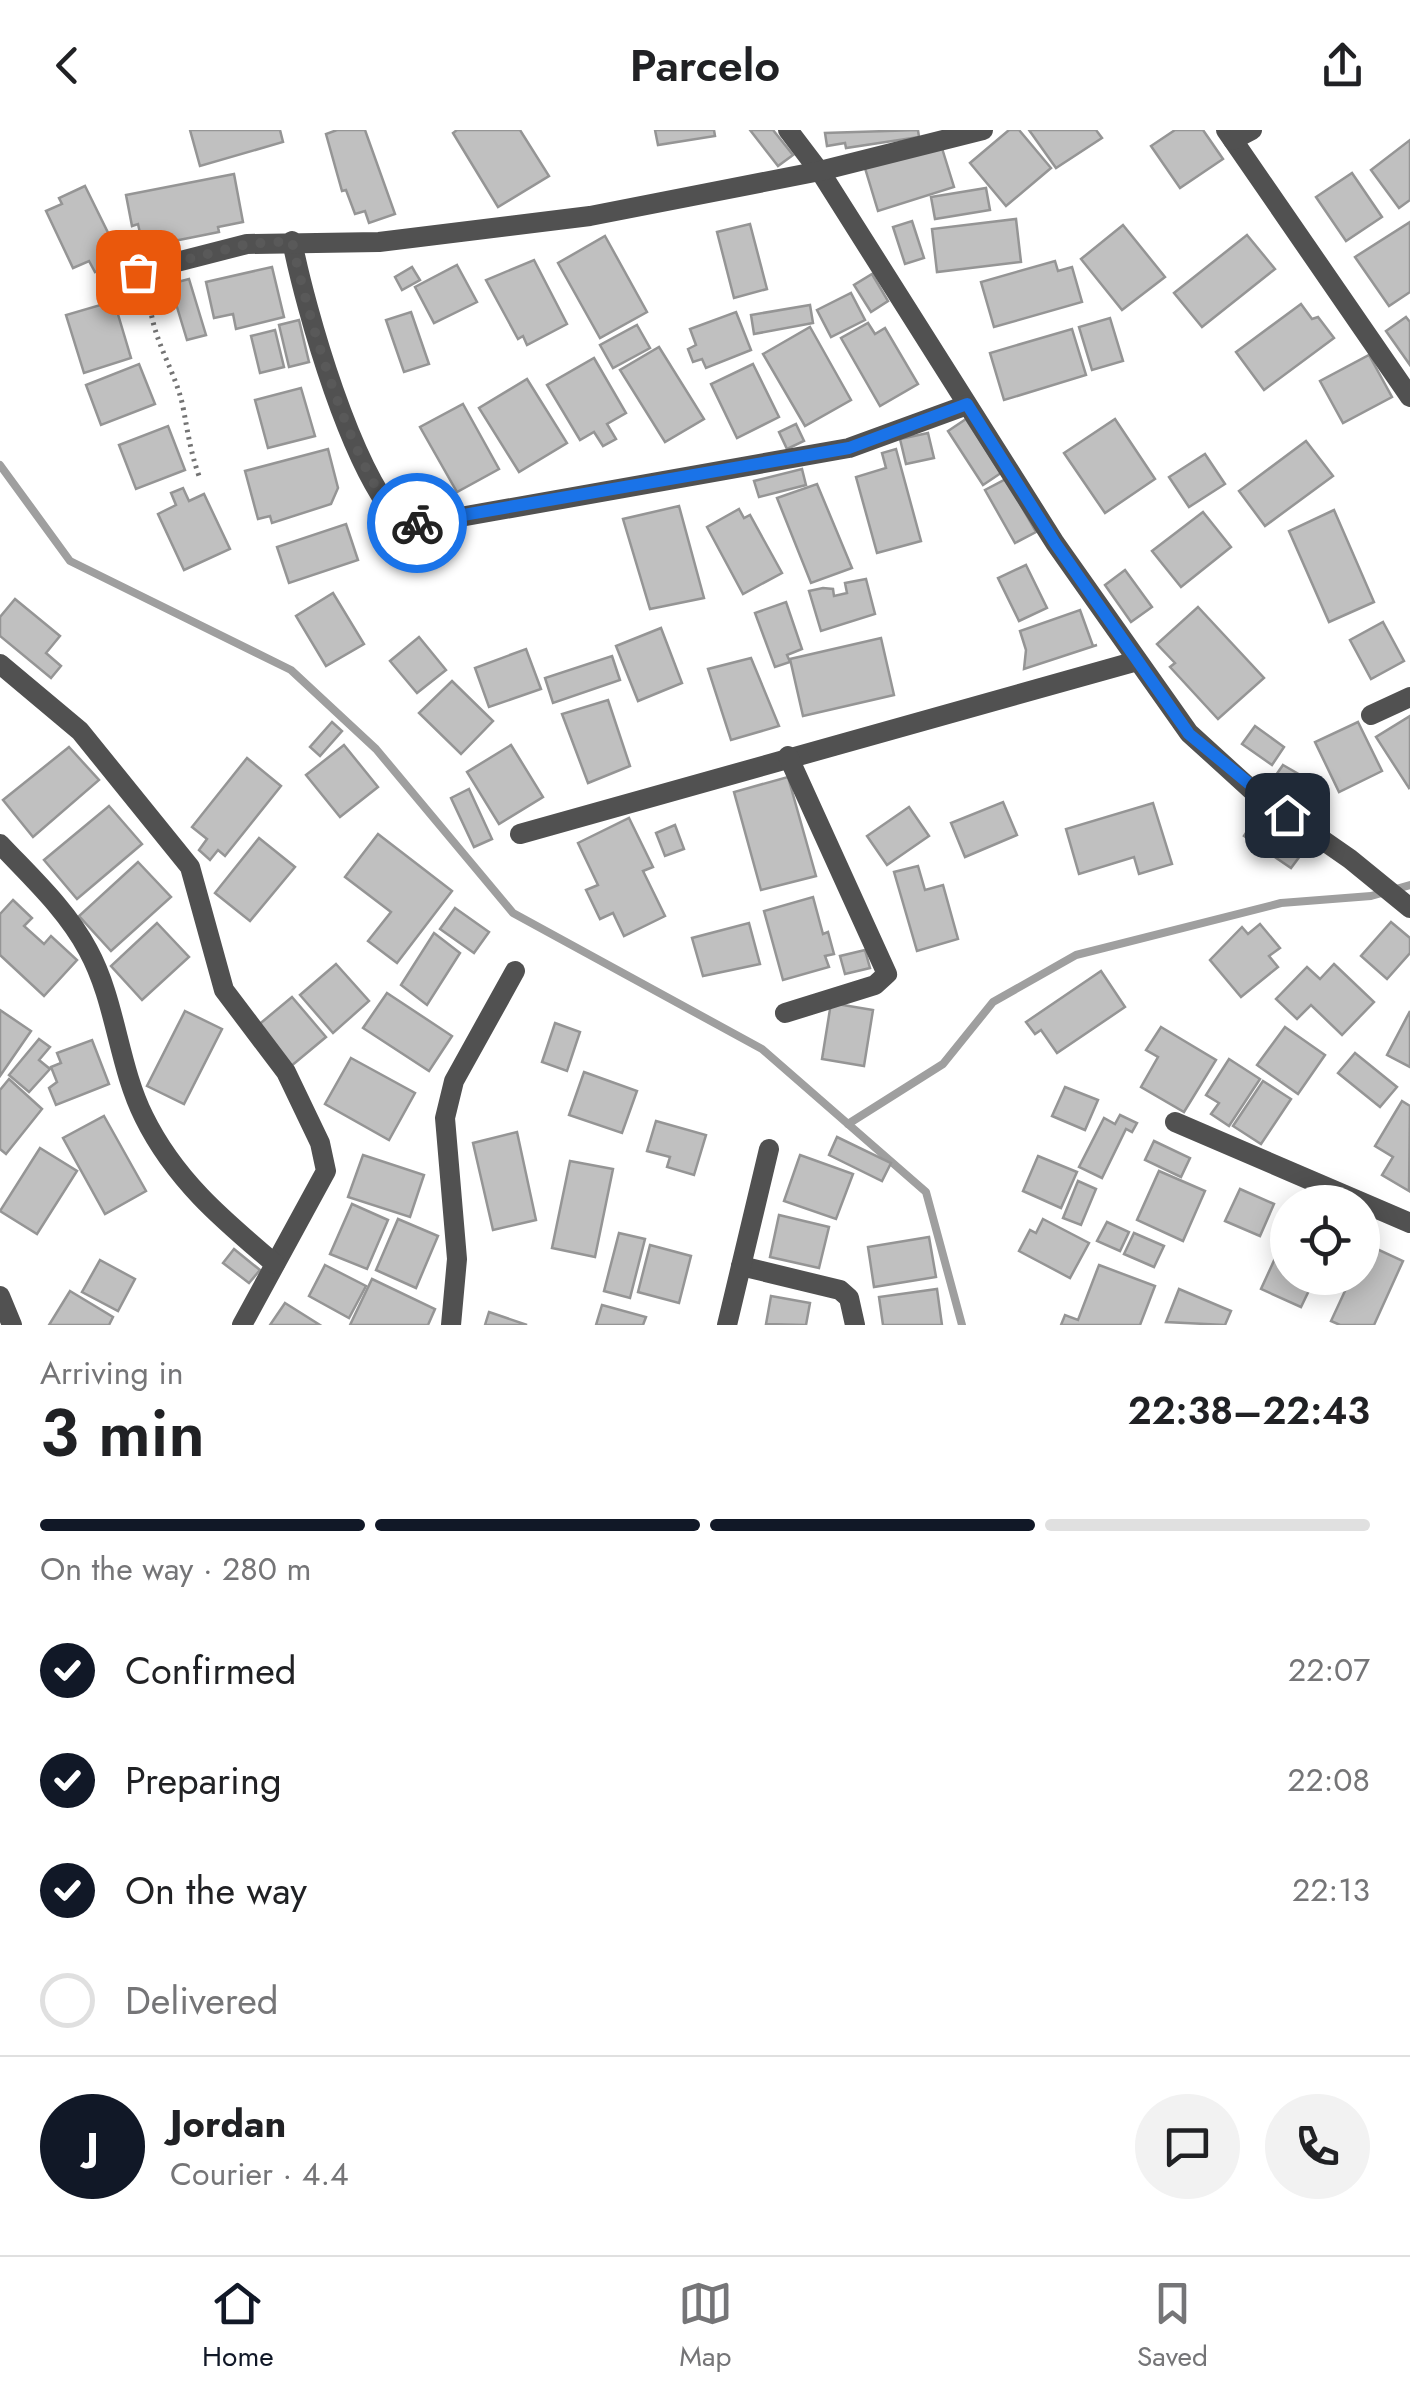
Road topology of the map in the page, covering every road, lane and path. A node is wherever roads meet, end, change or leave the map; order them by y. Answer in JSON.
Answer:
{"nodes":[{"id":1,"x":788,"y":130,"type":"edge"},
{"id":2,"x":984,"y":130,"type":"edge"},
{"id":3,"x":1237,"y":134,"type":"edge"},
{"id":4,"x":820,"y":171,"type":"junction"},
{"id":5,"x":292,"y":241,"type":"junction"},
{"id":6,"x":159,"y":266,"type":"junction"},
{"id":7,"x":118,"y":277,"type":"dead end"},
{"id":8,"x":1410,"y":397,"type":"edge"},
{"id":9,"x":967,"y":404,"type":"junction"},
{"id":10,"x":199,"y":476,"type":"dead end"},
{"id":11,"x":1137,"y":661,"type":"junction"},
{"id":12,"x":0,"y":664,"type":"edge"},
{"id":13,"x":1410,"y":698,"type":"edge"},
{"id":14,"x":1371,"y":715,"type":"dead end"},
{"id":15,"x":788,"y":756,"type":"junction"},
{"id":16,"x":520,"y":834,"type":"dead end"},
{"id":17,"x":0,"y":844,"type":"edge"},
{"id":18,"x":1410,"y":908,"type":"edge"},
{"id":19,"x":515,"y":971,"type":"dead end"},
{"id":20,"x":784,"y":1013,"type":"dead end"},
{"id":21,"x":1175,"y":1122,"type":"dead end"},
{"id":22,"x":769,"y":1150,"type":"dead end"},
{"id":23,"x":1410,"y":1222,"type":"edge"},
{"id":24,"x":276,"y":1264,"type":"junction"},
{"id":25,"x":741,"y":1266,"type":"junction"},
{"id":26,"x":0,"y":1296,"type":"edge"},
{"id":27,"x":12,"y":1325,"type":"edge"},
{"id":28,"x":242,"y":1325,"type":"edge"},
{"id":29,"x":451,"y":1325,"type":"edge"},
{"id":30,"x":727,"y":1325,"type":"edge"},
{"id":31,"x":855,"y":1325,"type":"edge"}],
"edges":[{"from":1,"to":4,"type":"street"},
{"from":2,"to":4,"type":"street"},
{"from":3,"to":8,"type":"street"},
{"from":4,"to":5,"type":"street"},
{"from":4,"to":9,"type":"street"},
{"from":5,"to":6,"type":"street"},
{"from":5,"to":9,"type":"street"},
{"from":6,"to":7,"type":"street"},
{"from":6,"to":10,"type":"path"},
{"from":9,"to":11,"type":"street"},
{"from":11,"to":15,"type":"street"},
{"from":11,"to":18,"type":"street"},
{"from":12,"to":24,"type":"street"},
{"from":13,"to":14,"type":"street"},
{"from":15,"to":16,"type":"street"},
{"from":15,"to":20,"type":"street"},
{"from":17,"to":24,"type":"street"},
{"from":19,"to":29,"type":"street"},
{"from":21,"to":23,"type":"street"},
{"from":22,"to":25,"type":"street"},
{"from":24,"to":28,"type":"street"},
{"from":25,"to":30,"type":"street"},
{"from":25,"to":31,"type":"street"},
{"from":26,"to":27,"type":"street"}]}
